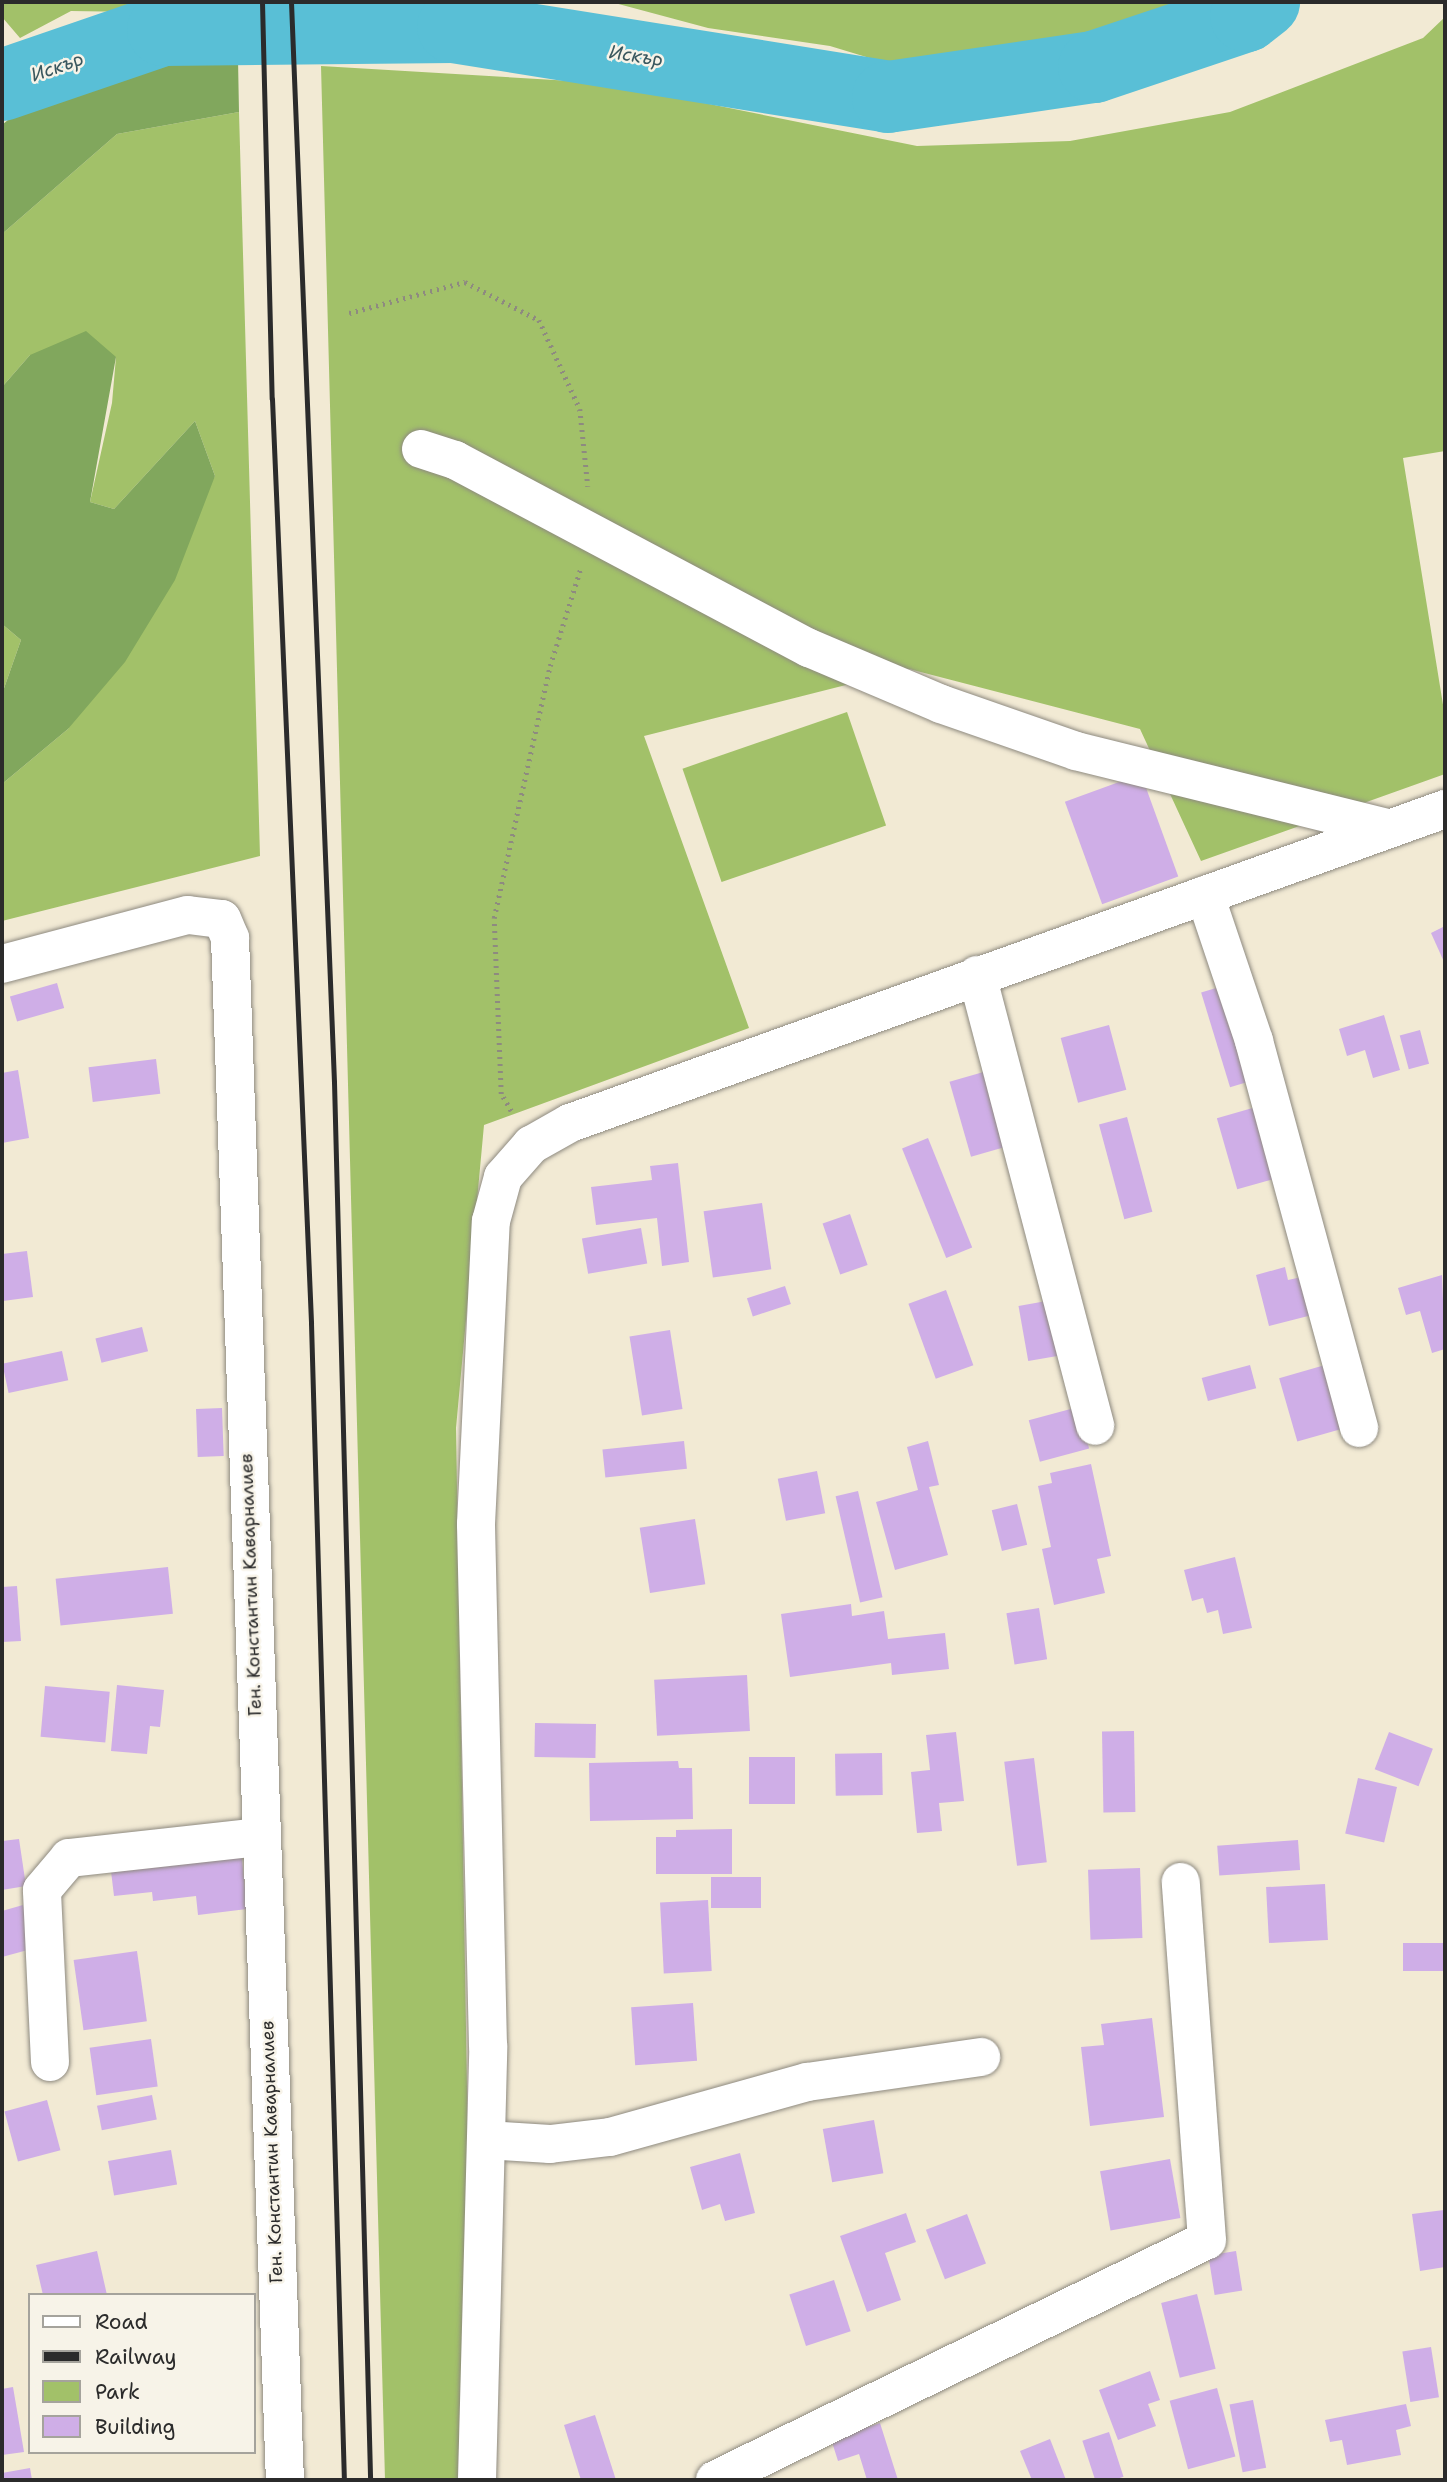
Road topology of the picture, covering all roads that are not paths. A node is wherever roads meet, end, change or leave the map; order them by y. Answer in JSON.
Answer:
{"nodes":[{"id":1,"x":421,"y":449,"type":"dead end"},
{"id":2,"x":1445,"y":809,"type":"edge"},
{"id":3,"x":1388,"y":828,"type":"junction"},
{"id":4,"x":1205,"y":895,"type":"junction"},
{"id":5,"x":2,"y":964,"type":"edge"},
{"id":6,"x":977,"y":975,"type":"junction"},
{"id":7,"x":1095,"y":1426,"type":"dead end"},
{"id":8,"x":1359,"y":1428,"type":"dead end"},
{"id":9,"x":260,"y":1837,"type":"junction"},
{"id":10,"x":1181,"y":1882,"type":"dead end"},
{"id":11,"x":981,"y":2057,"type":"dead end"},
{"id":12,"x":50,"y":2062,"type":"dead end"},
{"id":13,"x":486,"y":2140,"type":"junction"},
{"id":14,"x":478,"y":2468,"type":"edge"},
{"id":15,"x":285,"y":2480,"type":"edge"},
{"id":16,"x":506,"y":2480,"type":"edge"},
{"id":17,"x":715,"y":2480,"type":"edge"}],
"edges":[{"from":1,"to":3,"type":"street"},
{"from":2,"to":3,"type":"street"},
{"from":3,"to":4,"type":"street"},
{"from":4,"to":6,"type":"street"},
{"from":4,"to":8,"type":"street"},
{"from":5,"to":9,"type":"street","name":"Ген. Константин Каварналиев"},
{"from":6,"to":7,"type":"street"},
{"from":6,"to":13,"type":"street"},
{"from":9,"to":12,"type":"street"},
{"from":9,"to":15,"type":"street","name":"Ген. Константин Каварналиев"},
{"from":10,"to":17,"type":"street"},
{"from":11,"to":13,"type":"street"},
{"from":13,"to":14,"type":"street"},
{"from":14,"to":16,"type":"street"}]}
